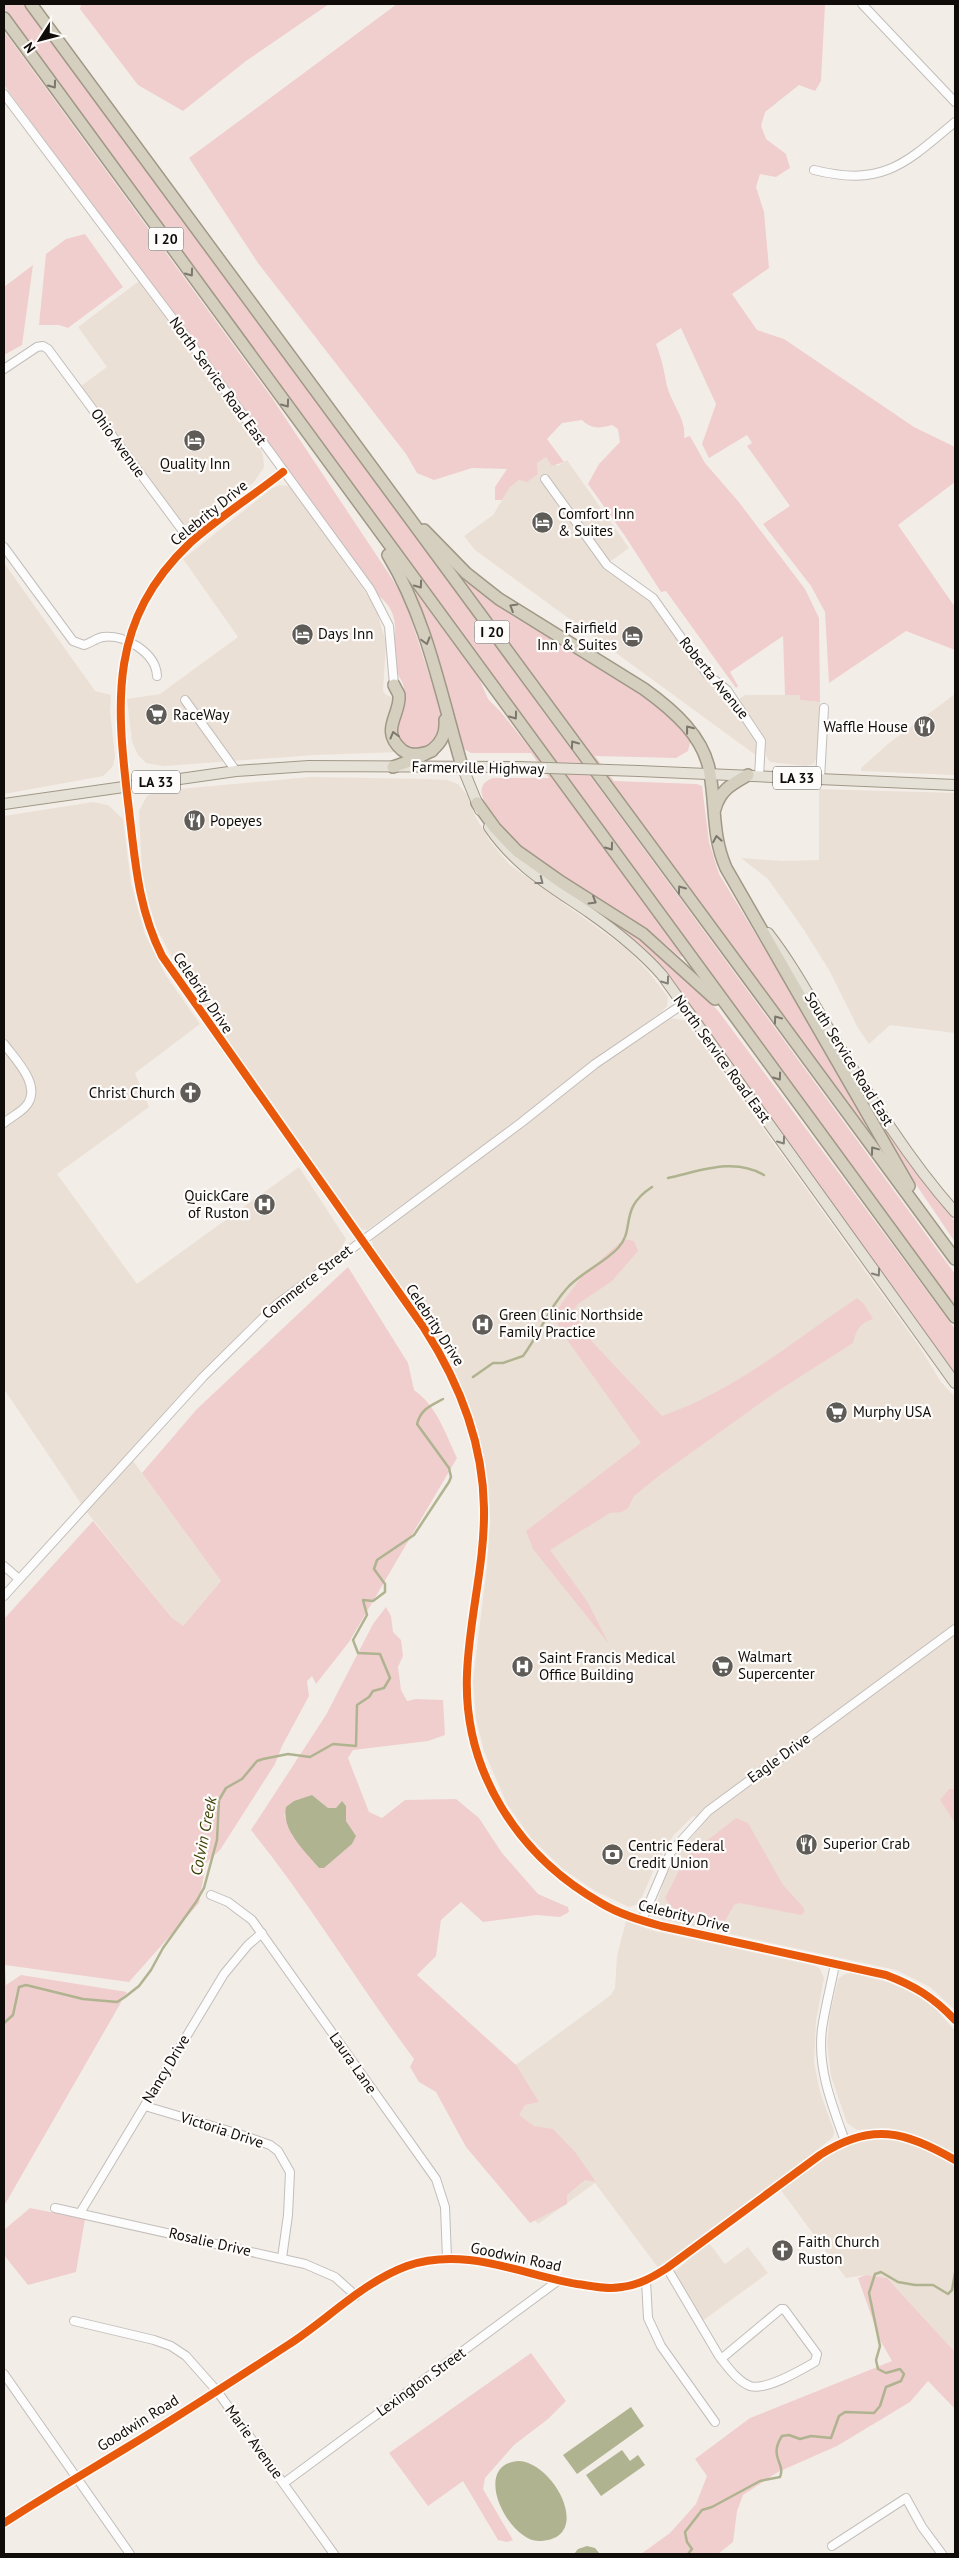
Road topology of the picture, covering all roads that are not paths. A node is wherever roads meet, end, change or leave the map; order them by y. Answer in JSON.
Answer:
{"nodes":[{"id":1,"x":31,"y":4,"type":"edge"},
{"id":2,"x":862,"y":4,"type":"edge"},
{"id":3,"x":4,"y":18,"type":"edge"},
{"id":4,"x":4,"y":94,"type":"edge"},
{"id":5,"x":955,"y":102,"type":"edge"},
{"id":6,"x":955,"y":122,"type":"edge"},
{"id":7,"x":814,"y":170,"type":"dead end"},
{"id":8,"x":4,"y":368,"type":"edge"},
{"id":9,"x":328,"y":461,"type":"junction"},
{"id":10,"x":283,"y":472,"type":"junction"},
{"id":11,"x":545,"y":479,"type":"dead end"},
{"id":12,"x":402,"y":511,"type":"junction"},
{"id":13,"x":191,"y":542,"type":"junction"},
{"id":14,"x":4,"y":547,"type":"edge"},
{"id":15,"x":128,"y":642,"type":"junction"},
{"id":16,"x":157,"y":676,"type":"dead end"},
{"id":17,"x":394,"y":685,"type":"joint"},
{"id":18,"x":185,"y":700,"type":"dead end"},
{"id":19,"x":444,"y":704,"type":"junction"},
{"id":20,"x":824,"y":708,"type":"dead end"},
{"id":21,"x":432,"y":751,"type":"junction"},
{"id":22,"x":462,"y":766,"type":"junction"},
{"id":23,"x":393,"y":767,"type":"junction"},
{"id":24,"x":236,"y":771,"type":"junction"},
{"id":25,"x":710,"y":773,"type":"junction"},
{"id":26,"x":753,"y":776,"type":"junction"},
{"id":27,"x":820,"y":779,"type":"junction"},
{"id":28,"x":955,"y":785,"type":"edge"},
{"id":29,"x":126,"y":786,"type":"junction"},
{"id":30,"x":478,"y":803,"type":"junction"},
{"id":31,"x":4,"y":804,"type":"edge"},
{"id":32,"x":714,"y":813,"type":"junction"},
{"id":33,"x":746,"y":904,"type":"junction"},
{"id":34,"x":683,"y":1004,"type":"junction"},
{"id":35,"x":735,"y":1018,"type":"junction"},
{"id":36,"x":4,"y":1044,"type":"edge"},
{"id":37,"x":4,"y":1123,"type":"edge"},
{"id":38,"x":955,"y":1212,"type":"edge"},
{"id":39,"x":936,"y":1233,"type":"junction"},
{"id":40,"x":361,"y":1241,"type":"junction"},
{"id":41,"x":955,"y":1259,"type":"edge"},
{"id":42,"x":955,"y":1317,"type":"edge"},
{"id":43,"x":955,"y":1383,"type":"edge"},
{"id":44,"x":4,"y":1566,"type":"edge"},
{"id":45,"x":19,"y":1579,"type":"junction"},
{"id":46,"x":4,"y":1596,"type":"edge"},
{"id":47,"x":955,"y":1629,"type":"edge"},
{"id":48,"x":212,"y":1895,"type":"dead end"},
{"id":49,"x":642,"y":1920,"type":"junction"},
{"id":50,"x":262,"y":1933,"type":"junction"},
{"id":51,"x":835,"y":1964,"type":"junction"},
{"id":52,"x":955,"y":2020,"type":"edge"},
{"id":53,"x":145,"y":2106,"type":"junction"},
{"id":54,"x":845,"y":2141,"type":"junction"},
{"id":55,"x":955,"y":2160,"type":"edge"},
{"id":56,"x":54,"y":2208,"type":"dead end"},
{"id":57,"x":80,"y":2213,"type":"junction"},
{"id":58,"x":282,"y":2258,"type":"junction"},
{"id":59,"x":446,"y":2258,"type":"junction"},
{"id":60,"x":667,"y":2268,"type":"junction"},
{"id":61,"x":559,"y":2280,"type":"junction"},
{"id":62,"x":646,"y":2280,"type":"junction"},
{"id":63,"x":356,"y":2296,"type":"junction"},
{"id":64,"x":74,"y":2321,"type":"dead end"},
{"id":65,"x":721,"y":2359,"type":"junction"},
{"id":66,"x":4,"y":2374,"type":"edge"},
{"id":67,"x":216,"y":2391,"type":"junction"},
{"id":68,"x":715,"y":2422,"type":"dead end"},
{"id":69,"x":75,"y":2477,"type":"junction"},
{"id":70,"x":284,"y":2483,"type":"junction"},
{"id":71,"x":4,"y":2523,"type":"edge"},
{"id":72,"x":832,"y":2546,"type":"dead end"},
{"id":73,"x":130,"y":2554,"type":"edge"},
{"id":74,"x":334,"y":2554,"type":"edge"},
{"id":75,"x":942,"y":2554,"type":"edge"}],
"edges":[{"from":1,"to":12,"type":"highway","number":"I 20"},
{"from":2,"to":5,"type":"street"},
{"from":3,"to":9,"type":"highway","number":"I 20","one_way":true},
{"from":4,"to":10,"type":"street","name":"North Service Road East"},
{"from":6,"to":7,"type":"street"},
{"from":8,"to":13,"type":"street","name":"Ohio Avenue"},
{"from":9,"to":19,"type":"highway","one_way":true},
{"from":9,"to":35,"type":"highway","number":"I 20","one_way":true},
{"from":10,"to":13,"type":"street","name":"Celebrity Drive"},
{"from":10,"to":17,"type":"street","name":"North Service Road East"},
{"from":11,"to":26,"type":"street","name":"Roberta Avenue"},
{"from":25,"to":12,"type":"highway","one_way":true},
{"from":39,"to":12,"type":"highway","number":"I 20","one_way":true},
{"from":13,"to":15,"type":"street","name":"Celebrity Drive"},
{"from":14,"to":15,"type":"street"},
{"from":15,"to":16,"type":"street"},
{"from":15,"to":29,"type":"street","name":"Celebrity Drive"},
{"from":21,"to":17,"type":"highway","one_way":true},
{"from":18,"to":24,"type":"street"},
{"from":19,"to":21,"type":"highway"},
{"from":19,"to":22,"type":"highway"},
{"from":20,"to":27,"type":"street"},
{"from":21,"to":23,"type":"highway"},
{"from":22,"to":23,"type":"main road","name":"Farmerville Highway","number":"LA 33"},
{"from":22,"to":25,"type":"main road","name":"Farmerville Highway","number":"LA 33","bridge":true},
{"from":22,"to":30,"type":"main road","name":"North Service Road East"},
{"from":23,"to":24,"type":"main road","name":"Farmerville Highway","number":"LA 33"},
{"from":24,"to":29,"type":"main road","name":"Farmerville Highway","number":"LA 33"},
{"from":25,"to":26,"type":"main road","name":"Farmerville Highway","number":"LA 33"},
{"from":25,"to":32,"type":"highway"},
{"from":26,"to":27,"type":"main road","name":"Farmerville Highway","number":"LA 33"},
{"from":26,"to":32,"type":"highway"},
{"from":27,"to":28,"type":"main road","name":"Farmerville Highway","number":"LA 33"},
{"from":29,"to":31,"type":"main road","name":"Farmerville Highway","number":"LA 33"},
{"from":29,"to":40,"type":"street","name":"Celebrity Drive"},
{"from":30,"to":34,"type":"main road","name":"North Service Road East","one_way":true},
{"from":30,"to":35,"type":"highway","one_way":true},
{"from":33,"to":32,"type":"highway","one_way":true},
{"from":33,"to":38,"type":"main road","name":"South Service Road East"},
{"from":33,"to":39,"type":"highway"},
{"from":34,"to":40,"type":"street","name":"Commerce Street"},
{"from":34,"to":43,"type":"main road","name":"North Service Road East","one_way":true},
{"from":35,"to":42,"type":"highway","number":"I 20","one_way":true},
{"from":36,"to":37,"type":"street"},
{"from":39,"to":41,"type":"highway","number":"I 20"},
{"from":40,"to":45,"type":"street","name":"Commerce Street"},
{"from":40,"to":49,"type":"street","name":"Celebrity Drive"},
{"from":44,"to":45,"type":"street"},
{"from":45,"to":46,"type":"street","name":"Commerce Street"},
{"from":47,"to":49,"type":"street","name":"Eagle Drive"},
{"from":48,"to":50,"type":"street","name":"Laura Lane"},
{"from":49,"to":51,"type":"street","name":"Celebrity Drive"},
{"from":50,"to":53,"type":"street","name":"Nancy Drive"},
{"from":50,"to":59,"type":"street","name":"Laura Lane"},
{"from":51,"to":52,"type":"street","name":"Celebrity Drive"},
{"from":51,"to":54,"type":"street"},
{"from":53,"to":57,"type":"street","name":"Nancy Drive"},
{"from":53,"to":58,"type":"street","name":"Victoria Drive"},
{"from":54,"to":55,"type":"street","name":"Goodwin Road"},
{"from":54,"to":60,"type":"street","name":"Goodwin Road"},
{"from":56,"to":57,"type":"street","name":"Rosalie Drive"},
{"from":57,"to":58,"type":"street","name":"Rosalie Drive"},
{"from":58,"to":63,"type":"street","name":"Rosalie Drive"},
{"from":59,"to":61,"type":"street","name":"Goodwin Road"},
{"from":59,"to":63,"type":"street","name":"Goodwin Road"},
{"from":60,"to":62,"type":"street","name":"Goodwin Road"},
{"from":60,"to":65,"type":"street"},
{"from":61,"to":62,"type":"street","name":"Goodwin Road"},
{"from":61,"to":70,"type":"street","name":"Lexington Street"},
{"from":62,"to":68,"type":"street"},
{"from":63,"to":67,"type":"street","name":"Goodwin Road"},
{"from":64,"to":67,"type":"street","name":"Marie Avenue"},
{"from":65,"to":65,"type":"street"},
{"from":66,"to":69,"type":"street"},
{"from":67,"to":69,"type":"street","name":"Goodwin Road"},
{"from":67,"to":70,"type":"street","name":"Marie Avenue"},
{"from":69,"to":71,"type":"street","name":"Goodwin Road"},
{"from":69,"to":73,"type":"street"},
{"from":70,"to":74,"type":"street","name":"Marie Avenue"},
{"from":72,"to":75,"type":"street"}]}
